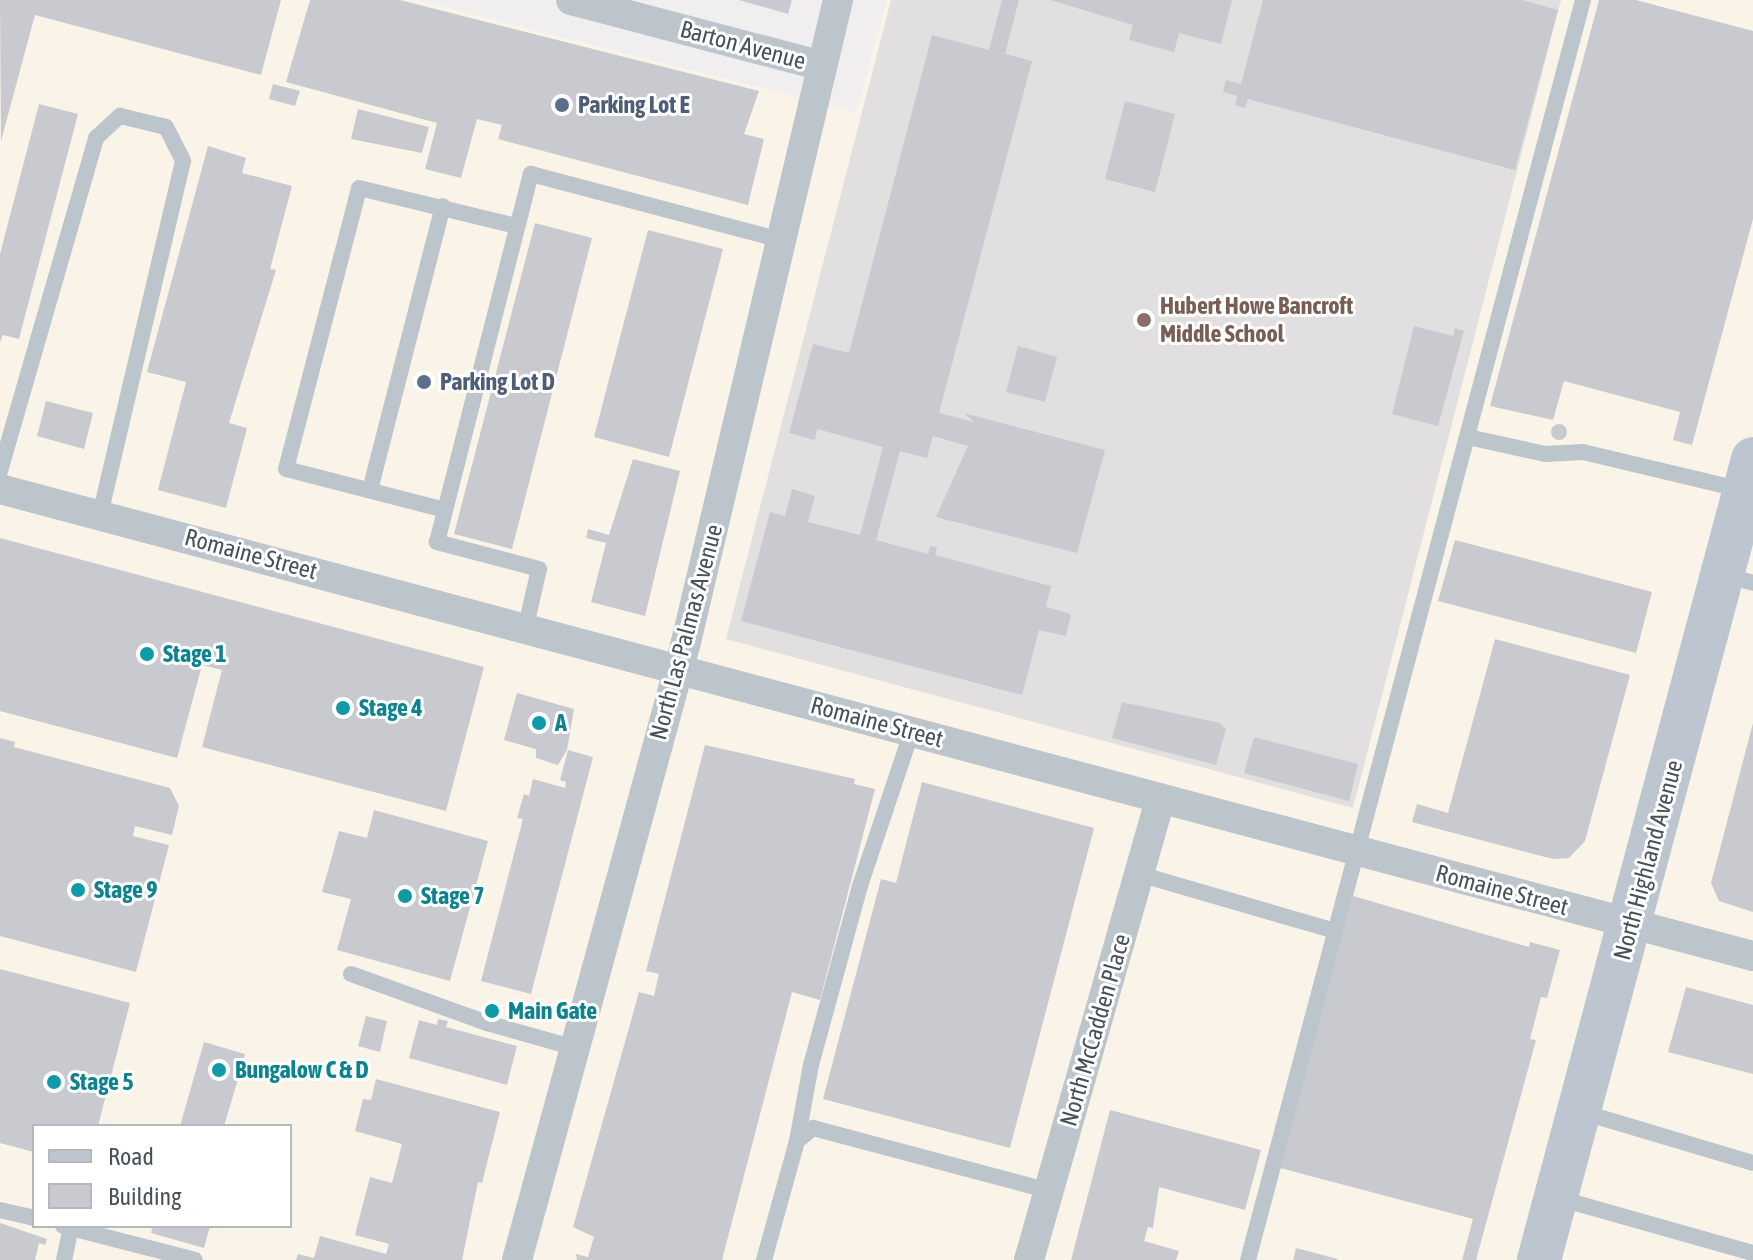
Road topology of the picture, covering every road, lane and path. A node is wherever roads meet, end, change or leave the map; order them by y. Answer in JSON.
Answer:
{"nodes":[{"id":1,"x":571,"y":0,"type":"edge"},
{"id":2,"x":838,"y":0,"type":"edge"},
{"id":3,"x":1583,"y":0,"type":"edge"},
{"id":4,"x":822,"y":66,"type":"junction"},
{"id":5,"x":443,"y":206,"type":"junction"},
{"id":6,"x":516,"y":226,"type":"junction"},
{"id":7,"x":784,"y":241,"type":"junction"},
{"id":8,"x":1468,"y":437,"type":"junction"},
{"id":9,"x":0,"y":471,"type":"edge"},
{"id":10,"x":1749,"y":475,"type":"edge"},
{"id":11,"x":0,"y":489,"type":"edge"},
{"id":12,"x":370,"y":490,"type":"junction"},
{"id":13,"x":445,"y":510,"type":"junction"},
{"id":14,"x":100,"y":515,"type":"junction"},
{"id":15,"x":1738,"y":579,"type":"edge"},
{"id":16,"x":526,"y":626,"type":"junction"},
{"id":17,"x":678,"y":669,"type":"junction"},
{"id":18,"x":912,"y":731,"type":"junction"},
{"id":19,"x":1160,"y":800,"type":"junction"},
{"id":20,"x":1359,"y":852,"type":"junction"},
{"id":21,"x":1139,"y":874,"type":"junction"},
{"id":22,"x":1632,"y":924,"type":"junction"},
{"id":23,"x":1335,"y":931,"type":"junction"},
{"id":24,"x":1753,"y":956,"type":"edge"},
{"id":25,"x":351,"y":974,"type":"dead end"},
{"id":26,"x":572,"y":1047,"type":"junction"},
{"id":27,"x":1580,"y":1111,"type":"junction"},
{"id":28,"x":797,"y":1141,"type":"junction"},
{"id":29,"x":1753,"y":1163,"type":"edge"},
{"id":30,"x":1049,"y":1191,"type":"junction"},
{"id":31,"x":1556,"y":1197,"type":"junction"},
{"id":32,"x":0,"y":1210,"type":"edge"},
{"id":33,"x":32,"y":1218,"type":"edge"},
{"id":34,"x":67,"y":1228,"type":"edge"},
{"id":35,"x":71,"y":1228,"type":"edge"},
{"id":36,"x":1753,"y":1253,"type":"edge"},
{"id":37,"x":64,"y":1260,"type":"edge"},
{"id":38,"x":195,"y":1260,"type":"edge"},
{"id":39,"x":517,"y":1260,"type":"edge"},
{"id":40,"x":764,"y":1260,"type":"edge"},
{"id":41,"x":1029,"y":1260,"type":"edge"},
{"id":42,"x":1248,"y":1260,"type":"edge"},
{"id":43,"x":1539,"y":1260,"type":"edge"}],
"edges":[{"from":1,"to":4,"type":"street","name":"Barton Avenue"},
{"from":2,"to":4,"type":"street","name":"North Las Palmas Avenue"},
{"from":3,"to":8,"type":"lane"},
{"from":4,"to":7,"type":"street","name":"North Las Palmas Avenue"},
{"from":5,"to":6,"type":"lane"},
{"from":5,"to":12,"type":"lane"},
{"from":5,"to":12,"type":"lane"},
{"from":6,"to":7,"type":"lane"},
{"from":6,"to":13,"type":"lane"},
{"from":7,"to":17,"type":"street","name":"North Las Palmas Avenue"},
{"from":8,"to":10,"type":"lane"},
{"from":8,"to":20,"type":"lane"},
{"from":9,"to":14,"type":"lane"},
{"from":10,"to":15,"type":"main road","name":"North Highland Avenue"},
{"from":11,"to":14,"type":"street","name":"Romaine Street"},
{"from":12,"to":13,"type":"lane"},
{"from":13,"to":16,"type":"lane"},
{"from":14,"to":16,"type":"street","name":"Romaine Street"},
{"from":15,"to":22,"type":"main road","name":"North Highland Avenue"},
{"from":16,"to":17,"type":"street","name":"Romaine Street"},
{"from":17,"to":18,"type":"street","name":"Romaine Street"},
{"from":17,"to":26,"type":"street","name":"North Las Palmas Avenue"},
{"from":18,"to":19,"type":"street","name":"Romaine Street"},
{"from":18,"to":28,"type":"lane"},
{"from":19,"to":20,"type":"street","name":"Romaine Street"},
{"from":19,"to":21,"type":"street","name":"North McCadden Place"},
{"from":20,"to":22,"type":"street","name":"Romaine Street"},
{"from":20,"to":23,"type":"lane"},
{"from":21,"to":23,"type":"lane"},
{"from":21,"to":30,"type":"street","name":"North McCadden Place"},
{"from":22,"to":24,"type":"street","name":"Romaine Street"},
{"from":22,"to":27,"type":"main road","name":"North Highland Avenue"},
{"from":23,"to":42,"type":"lane"},
{"from":25,"to":26,"type":"lane"},
{"from":26,"to":39,"type":"street","name":"North Las Palmas Avenue"},
{"from":27,"to":29,"type":"lane"},
{"from":27,"to":31,"type":"main road","name":"North Highland Avenue"},
{"from":28,"to":30,"type":"lane"},
{"from":28,"to":40,"type":"lane"},
{"from":30,"to":41,"type":"street","name":"North McCadden Place"},
{"from":31,"to":36,"type":"lane"},
{"from":31,"to":43,"type":"main road","name":"North Highland Avenue"},
{"from":32,"to":33,"type":"lane"},
{"from":34,"to":37,"type":"lane"},
{"from":35,"to":38,"type":"lane"}]}
